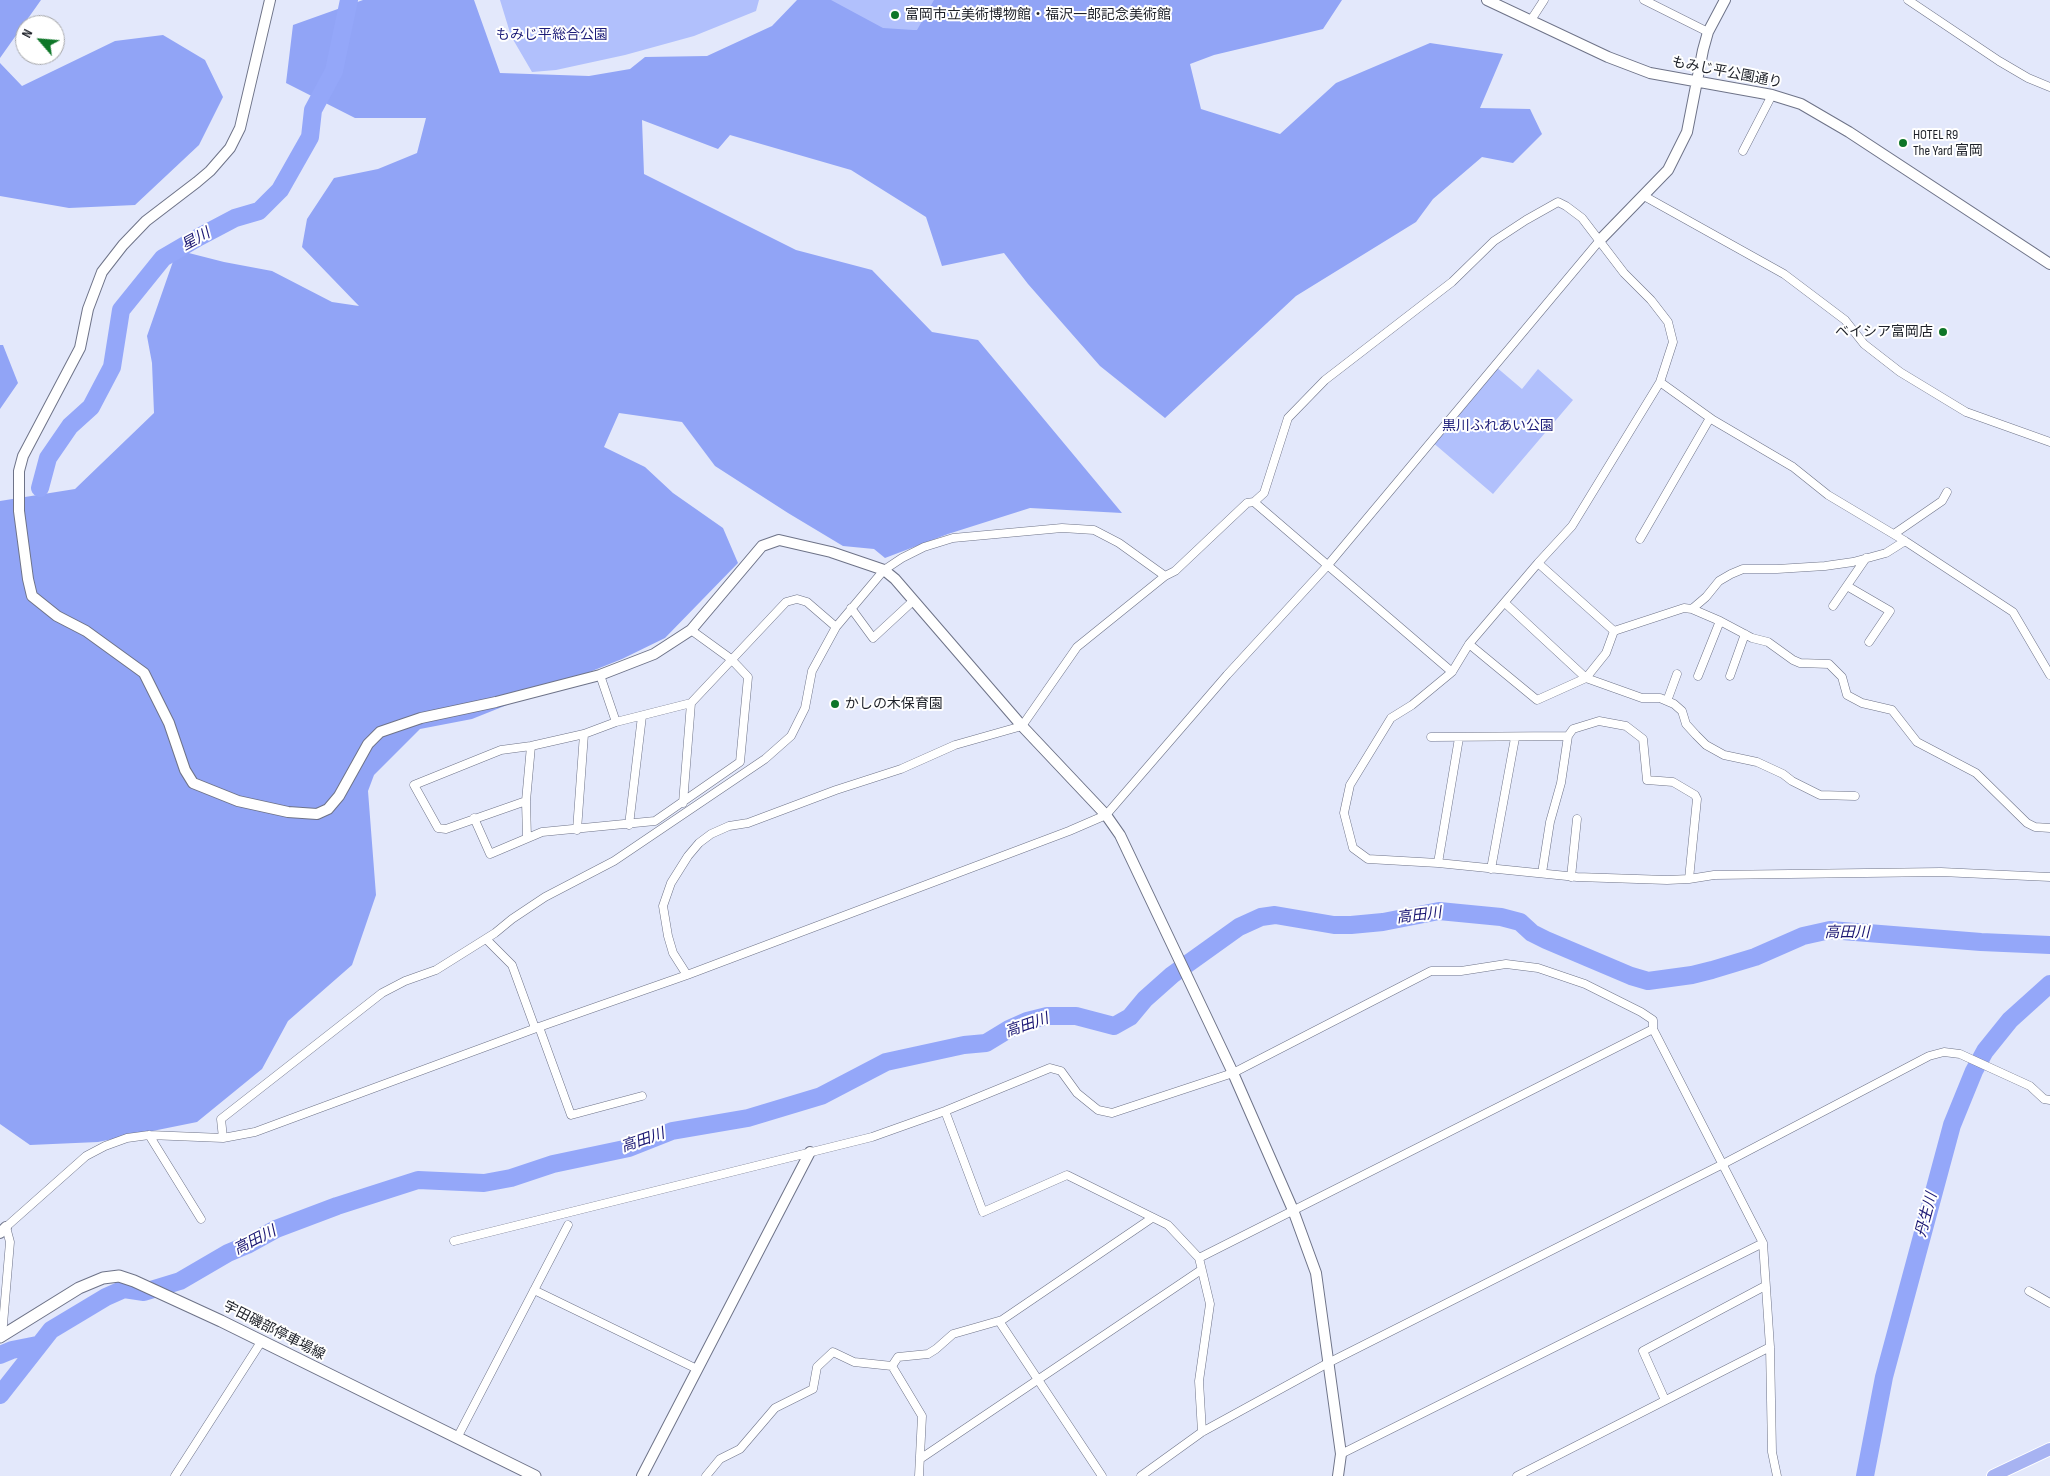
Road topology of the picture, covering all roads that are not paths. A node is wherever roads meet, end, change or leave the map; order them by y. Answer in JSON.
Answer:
{"nodes":[{"id":1,"x":270,"y":0,"type":"edge"},
{"id":2,"x":1487,"y":0,"type":"edge"},
{"id":3,"x":1544,"y":0,"type":"edge"},
{"id":4,"x":1644,"y":0,"type":"edge"},
{"id":5,"x":1725,"y":0,"type":"edge"},
{"id":6,"x":1908,"y":0,"type":"edge"},
{"id":7,"x":1531,"y":20,"type":"junction"},
{"id":8,"x":1708,"y":32,"type":"junction"},
{"id":9,"x":1696,"y":81,"type":"junction"},
{"id":10,"x":2050,"y":87,"type":"edge"},
{"id":11,"x":1772,"y":95,"type":"junction"},
{"id":12,"x":1743,"y":151,"type":"dead end"},
{"id":13,"x":1644,"y":196,"type":"junction"},
{"id":14,"x":1600,"y":240,"type":"junction"},
{"id":15,"x":2050,"y":264,"type":"edge"},
{"id":16,"x":1660,"y":382,"type":"junction"},
{"id":17,"x":1710,"y":418,"type":"junction"},
{"id":18,"x":2050,"y":442,"type":"edge"},
{"id":19,"x":1947,"y":492,"type":"dead end"},
{"id":20,"x":1254,"y":502,"type":"junction"},
{"id":21,"x":1894,"y":534,"type":"junction"},
{"id":22,"x":1640,"y":539,"type":"dead end"},
{"id":23,"x":1905,"y":541,"type":"junction"},
{"id":24,"x":1866,"y":558,"type":"junction"},
{"id":25,"x":1538,"y":563,"type":"junction"},
{"id":26,"x":1328,"y":565,"type":"junction"},
{"id":27,"x":884,"y":570,"type":"junction"},
{"id":28,"x":1165,"y":576,"type":"junction"},
{"id":29,"x":1847,"y":586,"type":"junction"},
{"id":30,"x":913,"y":601,"type":"junction"},
{"id":31,"x":1505,"y":604,"type":"junction"},
{"id":32,"x":1833,"y":606,"type":"dead end"},
{"id":33,"x":850,"y":608,"type":"junction"},
{"id":34,"x":1692,"y":609,"type":"junction"},
{"id":35,"x":1720,"y":621,"type":"junction"},
{"id":36,"x":836,"y":627,"type":"junction"},
{"id":37,"x":691,"y":630,"type":"junction"},
{"id":38,"x":1614,"y":631,"type":"junction"},
{"id":39,"x":1745,"y":634,"type":"junction"},
{"id":40,"x":1869,"y":642,"type":"dead end"},
{"id":41,"x":1469,"y":644,"type":"junction"},
{"id":42,"x":731,"y":659,"type":"junction"},
{"id":43,"x":1452,"y":672,"type":"junction"},
{"id":44,"x":1677,"y":674,"type":"dead end"},
{"id":45,"x":600,"y":675,"type":"junction"},
{"id":46,"x":2050,"y":675,"type":"edge"},
{"id":47,"x":1698,"y":676,"type":"dead end"},
{"id":48,"x":1730,"y":676,"type":"dead end"},
{"id":49,"x":1586,"y":678,"type":"junction"},
{"id":50,"x":1667,"y":701,"type":"junction"},
{"id":51,"x":691,"y":703,"type":"junction"},
{"id":52,"x":642,"y":716,"type":"junction"},
{"id":53,"x":616,"y":722,"type":"junction"},
{"id":54,"x":1022,"y":726,"type":"junction"},
{"id":55,"x":584,"y":734,"type":"junction"},
{"id":56,"x":1568,"y":736,"type":"junction"},
{"id":57,"x":1431,"y":737,"type":"dead end"},
{"id":58,"x":1460,"y":738,"type":"junction"},
{"id":59,"x":1516,"y":738,"type":"junction"},
{"id":60,"x":530,"y":746,"type":"junction"},
{"id":61,"x":1855,"y":796,"type":"dead end"},
{"id":62,"x":526,"y":801,"type":"junction"},
{"id":63,"x":683,"y":803,"type":"junction"},
{"id":64,"x":1106,"y":815,"type":"junction"},
{"id":65,"x":474,"y":818,"type":"junction"},
{"id":66,"x":1577,"y":819,"type":"dead end"},
{"id":67,"x":629,"y":825,"type":"junction"},
{"id":68,"x":2050,"y":828,"type":"edge"},
{"id":69,"x":578,"y":830,"type":"junction"},
{"id":70,"x":527,"y":838,"type":"junction"},
{"id":71,"x":1438,"y":863,"type":"junction"},
{"id":72,"x":1492,"y":869,"type":"junction"},
{"id":73,"x":1542,"y":873,"type":"junction"},
{"id":74,"x":1571,"y":877,"type":"junction"},
{"id":75,"x":2050,"y":877,"type":"edge"},
{"id":76,"x":1689,"y":879,"type":"junction"},
{"id":77,"x":486,"y":939,"type":"junction"},
{"id":78,"x":687,"y":976,"type":"junction"},
{"id":79,"x":537,"y":1028,"type":"junction"},
{"id":80,"x":1653,"y":1029,"type":"junction"},
{"id":81,"x":1233,"y":1073,"type":"junction"},
{"id":82,"x":642,"y":1096,"type":"dead end"},
{"id":83,"x":2050,"y":1100,"type":"edge"},
{"id":84,"x":945,"y":1111,"type":"junction"},
{"id":85,"x":149,"y":1135,"type":"junction"},
{"id":86,"x":222,"y":1138,"type":"junction"},
{"id":87,"x":810,"y":1152,"type":"junction"},
{"id":88,"x":1723,"y":1164,"type":"junction"},
{"id":89,"x":1293,"y":1210,"type":"junction"},
{"id":90,"x":1152,"y":1218,"type":"junction"},
{"id":91,"x":201,"y":1219,"type":"dead end"},
{"id":92,"x":568,"y":1225,"type":"dead end"},
{"id":93,"x":3,"y":1230,"type":"edge"},
{"id":94,"x":454,"y":1241,"type":"dead end"},
{"id":95,"x":1763,"y":1243,"type":"junction"},
{"id":96,"x":1199,"y":1258,"type":"junction"},
{"id":97,"x":1201,"y":1270,"type":"junction"},
{"id":98,"x":1765,"y":1286,"type":"junction"},
{"id":99,"x":534,"y":1290,"type":"junction"},
{"id":100,"x":2029,"y":1291,"type":"dead end"},
{"id":101,"x":2050,"y":1303,"type":"edge"},
{"id":102,"x":999,"y":1322,"type":"junction"},
{"id":103,"x":1,"y":1336,"type":"edge"},
{"id":104,"x":261,"y":1342,"type":"junction"},
{"id":105,"x":1770,"y":1347,"type":"junction"},
{"id":106,"x":1328,"y":1363,"type":"junction"},
{"id":107,"x":892,"y":1366,"type":"junction"},
{"id":108,"x":696,"y":1369,"type":"junction"},
{"id":109,"x":1038,"y":1380,"type":"junction"},
{"id":110,"x":1665,"y":1400,"type":"junction"},
{"id":111,"x":1202,"y":1432,"type":"junction"},
{"id":112,"x":457,"y":1438,"type":"junction"},
{"id":113,"x":2050,"y":1449,"type":"edge"},
{"id":114,"x":1341,"y":1454,"type":"junction"},
{"id":115,"x":920,"y":1459,"type":"junction"},
{"id":116,"x":175,"y":1476,"type":"edge"},
{"id":117,"x":535,"y":1476,"type":"edge"},
{"id":118,"x":642,"y":1476,"type":"edge"},
{"id":119,"x":706,"y":1476,"type":"edge"},
{"id":120,"x":919,"y":1476,"type":"edge"},
{"id":121,"x":1102,"y":1476,"type":"edge"},
{"id":122,"x":1141,"y":1476,"type":"edge"},
{"id":123,"x":1338,"y":1476,"type":"edge"},
{"id":124,"x":1517,"y":1476,"type":"edge"},
{"id":125,"x":1778,"y":1476,"type":"edge"},
{"id":126,"x":1993,"y":1476,"type":"edge"}],
"edges":[{"from":1,"to":45,"type":"street"},
{"from":2,"to":7,"type":"street","name":"もみじ平公園通り"},
{"from":3,"to":7,"type":"street"},
{"from":4,"to":8,"type":"street"},
{"from":5,"to":8,"type":"street"},
{"from":6,"to":10,"type":"street"},
{"from":7,"to":9,"type":"street","name":"もみじ平公園通り"},
{"from":8,"to":9,"type":"street"},
{"from":9,"to":11,"type":"street","name":"もみじ平公園通り"},
{"from":9,"to":13,"type":"street"},
{"from":11,"to":12,"type":"street"},
{"from":11,"to":15,"type":"street","name":"もみじ平公園通り"},
{"from":13,"to":14,"type":"street"},
{"from":13,"to":18,"type":"street"},
{"from":14,"to":16,"type":"street"},
{"from":14,"to":20,"type":"street"},
{"from":14,"to":26,"type":"street"},
{"from":16,"to":17,"type":"street"},
{"from":16,"to":25,"type":"street"},
{"from":17,"to":21,"type":"street"},
{"from":17,"to":22,"type":"street"},
{"from":19,"to":21,"type":"street"},
{"from":20,"to":26,"type":"street"},
{"from":20,"to":28,"type":"street"},
{"from":21,"to":23,"type":"street"},
{"from":23,"to":24,"type":"street"},
{"from":23,"to":46,"type":"street"},
{"from":24,"to":29,"type":"street"},
{"from":24,"to":34,"type":"street"},
{"from":25,"to":31,"type":"street"},
{"from":25,"to":38,"type":"street"},
{"from":26,"to":43,"type":"street"},
{"from":26,"to":64,"type":"street"},
{"from":27,"to":28,"type":"street"},
{"from":27,"to":30,"type":"street"},
{"from":27,"to":33,"type":"street"},
{"from":27,"to":37,"type":"street"},
{"from":28,"to":54,"type":"street"},
{"from":29,"to":32,"type":"street"},
{"from":29,"to":40,"type":"street"},
{"from":30,"to":33,"type":"street"},
{"from":30,"to":54,"type":"street"},
{"from":31,"to":41,"type":"street"},
{"from":31,"to":49,"type":"street"},
{"from":33,"to":36,"type":"street"},
{"from":34,"to":35,"type":"street"},
{"from":34,"to":38,"type":"street"},
{"from":35,"to":39,"type":"street"},
{"from":35,"to":47,"type":"street"},
{"from":36,"to":42,"type":"street"},
{"from":36,"to":77,"type":"street"},
{"from":37,"to":42,"type":"street"},
{"from":37,"to":45,"type":"street"},
{"from":38,"to":49,"type":"street"},
{"from":39,"to":48,"type":"street"},
{"from":39,"to":68,"type":"street"},
{"from":41,"to":43,"type":"street"},
{"from":41,"to":49,"type":"street"},
{"from":42,"to":51,"type":"street"},
{"from":42,"to":63,"type":"street"},
{"from":43,"to":71,"type":"street"},
{"from":44,"to":50,"type":"street"},
{"from":45,"to":53,"type":"street"},
{"from":49,"to":50,"type":"street"},
{"from":50,"to":61,"type":"street"},
{"from":51,"to":52,"type":"street"},
{"from":51,"to":63,"type":"street"},
{"from":52,"to":53,"type":"street"},
{"from":52,"to":67,"type":"street"},
{"from":53,"to":55,"type":"street"},
{"from":54,"to":64,"type":"street"},
{"from":54,"to":78,"type":"street"},
{"from":55,"to":60,"type":"street"},
{"from":55,"to":69,"type":"street"},
{"from":56,"to":59,"type":"street"},
{"from":56,"to":73,"type":"street"},
{"from":56,"to":76,"type":"street"},
{"from":57,"to":58,"type":"street"},
{"from":58,"to":59,"type":"street"},
{"from":58,"to":71,"type":"street"},
{"from":59,"to":72,"type":"street"},
{"from":60,"to":62,"type":"street"},
{"from":60,"to":65,"type":"street"},
{"from":62,"to":65,"type":"street"},
{"from":62,"to":70,"type":"street"},
{"from":63,"to":67,"type":"street"},
{"from":64,"to":78,"type":"street"},
{"from":64,"to":81,"type":"street"},
{"from":65,"to":70,"type":"street"},
{"from":66,"to":74,"type":"street"},
{"from":67,"to":69,"type":"street"},
{"from":69,"to":70,"type":"street"},
{"from":71,"to":72,"type":"street"},
{"from":72,"to":73,"type":"street"},
{"from":73,"to":74,"type":"street"},
{"from":74,"to":76,"type":"street"},
{"from":75,"to":76,"type":"street"},
{"from":77,"to":79,"type":"street"},
{"from":77,"to":86,"type":"street"},
{"from":78,"to":79,"type":"street"},
{"from":79,"to":82,"type":"street"},
{"from":79,"to":86,"type":"street"},
{"from":80,"to":81,"type":"street"},
{"from":80,"to":88,"type":"street"},
{"from":80,"to":89,"type":"street"},
{"from":81,"to":84,"type":"street"},
{"from":81,"to":89,"type":"street"},
{"from":83,"to":88,"type":"street"},
{"from":84,"to":87,"type":"street"},
{"from":84,"to":90,"type":"street"},
{"from":85,"to":86,"type":"street"},
{"from":85,"to":91,"type":"street"},
{"from":85,"to":93,"type":"street"},
{"from":87,"to":94,"type":"street"},
{"from":87,"to":108,"type":"street"},
{"from":88,"to":95,"type":"street"},
{"from":88,"to":106,"type":"street"},
{"from":89,"to":96,"type":"street"},
{"from":89,"to":106,"type":"street"},
{"from":90,"to":96,"type":"street"},
{"from":90,"to":102,"type":"street"},
{"from":92,"to":99,"type":"street"},
{"from":93,"to":103,"type":"street"},
{"from":95,"to":98,"type":"street"},
{"from":95,"to":114,"type":"street"},
{"from":96,"to":97,"type":"street"},
{"from":97,"to":109,"type":"street"},
{"from":97,"to":111,"type":"street"},
{"from":98,"to":105,"type":"street"},
{"from":98,"to":110,"type":"street"},
{"from":99,"to":108,"type":"street"},
{"from":99,"to":112,"type":"street"},
{"from":100,"to":101,"type":"street"},
{"from":102,"to":107,"type":"street"},
{"from":102,"to":109,"type":"street"},
{"from":103,"to":104,"type":"main road","name":"宇田磯部停車場線"},
{"from":104,"to":112,"type":"main road","name":"宇田磯部停車場線"},
{"from":104,"to":116,"type":"street"},
{"from":105,"to":110,"type":"street"},
{"from":105,"to":125,"type":"street"},
{"from":106,"to":111,"type":"street"},
{"from":106,"to":114,"type":"street"},
{"from":107,"to":115,"type":"street"},
{"from":107,"to":119,"type":"street"},
{"from":108,"to":118,"type":"street"},
{"from":109,"to":115,"type":"street"},
{"from":109,"to":121,"type":"street"},
{"from":110,"to":124,"type":"street"},
{"from":111,"to":122,"type":"street"},
{"from":112,"to":117,"type":"main road","name":"宇田磯部停車場線"},
{"from":113,"to":126,"type":"main road"},
{"from":114,"to":123,"type":"street"},
{"from":115,"to":120,"type":"street"}]}
